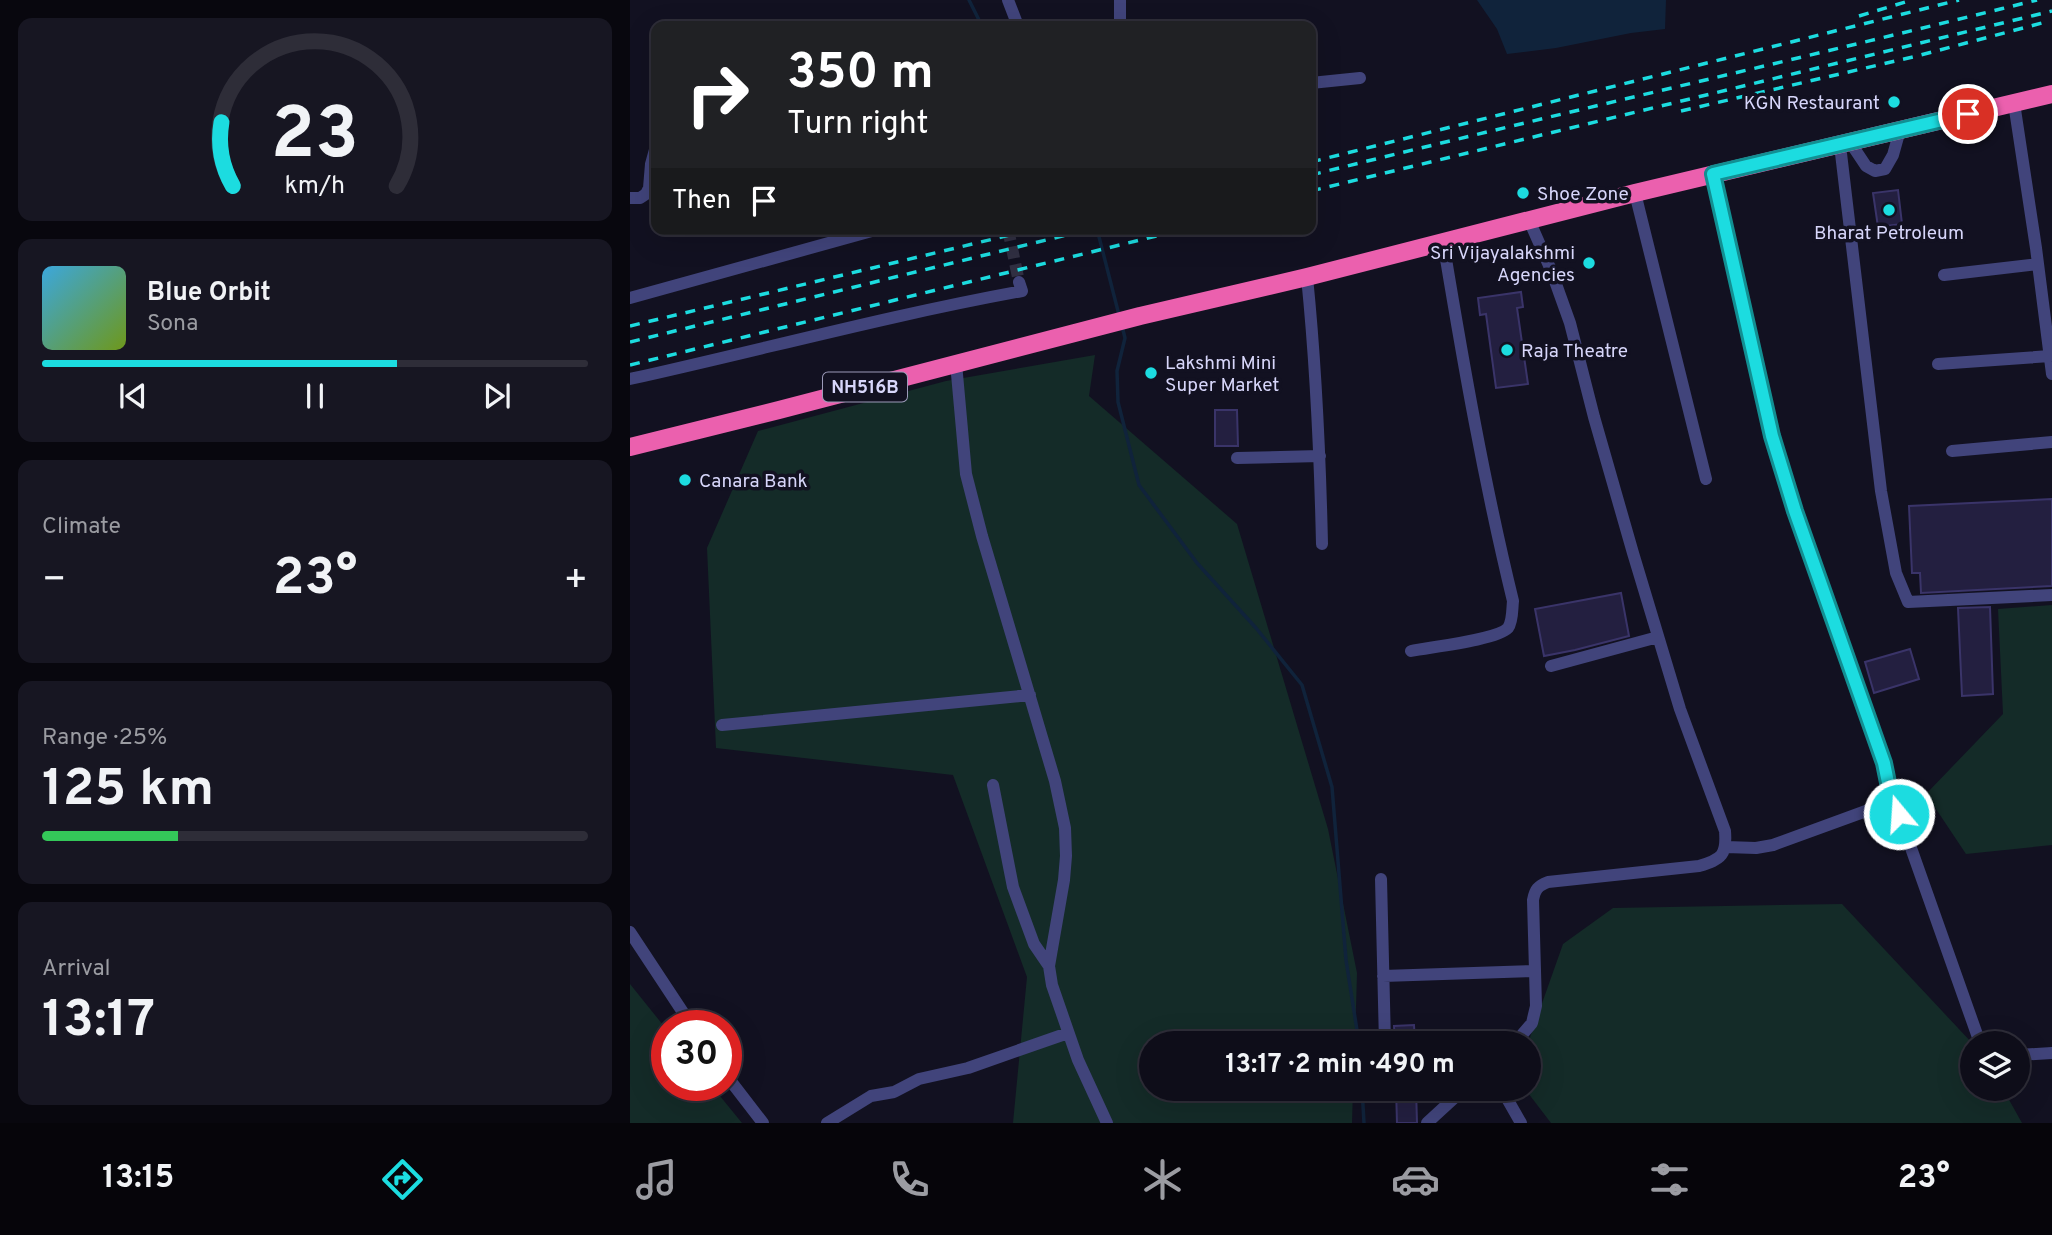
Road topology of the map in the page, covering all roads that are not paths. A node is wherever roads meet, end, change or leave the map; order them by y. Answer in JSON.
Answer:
{"nodes":[{"id":1,"x":1008,"y":0,"type":"edge"},
{"id":2,"x":1120,"y":0,"type":"edge"},
{"id":3,"x":1014,"y":21,"type":"edge"},
{"id":4,"x":1120,"y":21,"type":"edge"},
{"id":5,"x":1360,"y":78,"type":"dead end"},
{"id":6,"x":1316,"y":82,"type":"edge"},
{"id":7,"x":2052,"y":94,"type":"edge"},
{"id":8,"x":2014,"y":103,"type":"junction"},
{"id":9,"x":1900,"y":130,"type":"junction"},
{"id":10,"x":1845,"y":144,"type":"junction"},
{"id":11,"x":651,"y":164,"type":"edge"},
{"id":12,"x":1713,"y":174,"type":"junction"},
{"id":13,"x":1634,"y":193,"type":"junction"},
{"id":14,"x":630,"y":198,"type":"edge"},
{"id":15,"x":1529,"y":220,"type":"junction"},
{"id":16,"x":857,"y":235,"type":"edge"},
{"id":17,"x":1443,"y":241,"type":"junction"},
{"id":18,"x":2038,"y":264,"type":"junction"},
{"id":19,"x":1944,"y":275,"type":"dead end"},
{"id":20,"x":1307,"y":277,"type":"junction"},
{"id":21,"x":1019,"y":282,"type":"dead end"},
{"id":22,"x":630,"y":298,"type":"edge"},
{"id":23,"x":2050,"y":355,"type":"junction"},
{"id":24,"x":956,"y":363,"type":"junction"},
{"id":25,"x":1938,"y":364,"type":"dead end"},
{"id":26,"x":2052,"y":373,"type":"edge"},
{"id":27,"x":630,"y":379,"type":"edge"},
{"id":28,"x":2052,"y":442,"type":"edge"},
{"id":29,"x":630,"y":447,"type":"edge"},
{"id":30,"x":1952,"y":451,"type":"dead end"},
{"id":31,"x":1320,"y":456,"type":"junction"},
{"id":32,"x":1237,"y":458,"type":"dead end"},
{"id":33,"x":1706,"y":479,"type":"dead end"},
{"id":34,"x":1322,"y":544,"type":"dead end"},
{"id":35,"x":2052,"y":596,"type":"edge"},
{"id":36,"x":1658,"y":637,"type":"junction"},
{"id":37,"x":1411,"y":651,"type":"dead end"},
{"id":38,"x":1551,"y":666,"type":"dead end"},
{"id":39,"x":1030,"y":695,"type":"junction"},
{"id":40,"x":722,"y":725,"type":"dead end"},
{"id":41,"x":993,"y":785,"type":"dead end"},
{"id":42,"x":1893,"y":807,"type":"junction"},
{"id":43,"x":1726,"y":847,"type":"junction"},
{"id":44,"x":1381,"y":878,"type":"dead end"},
{"id":45,"x":630,"y":932,"type":"edge"},
{"id":46,"x":1049,"y":966,"type":"junction"},
{"id":47,"x":1535,"y":971,"type":"junction"},
{"id":48,"x":1382,"y":976,"type":"junction"},
{"id":49,"x":681,"y":1010,"type":"edge"},
{"id":50,"x":1384,"y":1031,"type":"edge"},
{"id":51,"x":1525,"y":1031,"type":"edge"},
{"id":52,"x":1976,"y":1031,"type":"edge"},
{"id":53,"x":1068,"y":1033,"type":"junction"},
{"id":54,"x":2052,"y":1053,"type":"edge"},
{"id":55,"x":2030,"y":1054,"type":"edge"},
{"id":56,"x":742,"y":1096,"type":"edge"},
{"id":57,"x":1451,"y":1101,"type":"edge"},
{"id":58,"x":1508,"y":1101,"type":"edge"},
{"id":59,"x":763,"y":1123,"type":"edge"},
{"id":60,"x":827,"y":1123,"type":"edge"},
{"id":61,"x":1107,"y":1123,"type":"edge"},
{"id":62,"x":1427,"y":1123,"type":"edge"},
{"id":63,"x":1521,"y":1123,"type":"edge"}],
"edges":[{"from":1,"to":3,"type":"street"},
{"from":2,"to":4,"type":"street"},
{"from":5,"to":6,"type":"street"},
{"from":7,"to":8,"type":"highway","number":"NH516B"},
{"from":8,"to":9,"type":"highway","number":"NH516B"},
{"from":8,"to":18,"type":"street"},
{"from":9,"to":10,"type":"highway","number":"NH516B"},
{"from":9,"to":10,"type":"street"},
{"from":10,"to":12,"type":"highway","number":"NH516B"},
{"from":10,"to":35,"type":"street"},
{"from":11,"to":14,"type":"street"},
{"from":12,"to":13,"type":"highway","number":"NH516B"},
{"from":12,"to":42,"type":"street"},
{"from":13,"to":15,"type":"highway","number":"NH516B"},
{"from":13,"to":33,"type":"street"},
{"from":15,"to":17,"type":"highway","number":"NH516B"},
{"from":15,"to":36,"type":"street"},
{"from":16,"to":22,"type":"street"},
{"from":17,"to":20,"type":"highway","number":"NH516B"},
{"from":17,"to":37,"type":"street"},
{"from":18,"to":19,"type":"street"},
{"from":18,"to":23,"type":"street"},
{"from":20,"to":24,"type":"highway","number":"NH516B"},
{"from":20,"to":31,"type":"street"},
{"from":21,"to":27,"type":"street"},
{"from":23,"to":25,"type":"street"},
{"from":23,"to":26,"type":"street"},
{"from":24,"to":29,"type":"highway","number":"NH516B"},
{"from":24,"to":39,"type":"street"},
{"from":28,"to":30,"type":"street"},
{"from":31,"to":32,"type":"street"},
{"from":31,"to":34,"type":"street"},
{"from":36,"to":38,"type":"street"},
{"from":36,"to":43,"type":"street"},
{"from":39,"to":40,"type":"street"},
{"from":39,"to":46,"type":"street"},
{"from":41,"to":46,"type":"street"},
{"from":42,"to":43,"type":"street"},
{"from":42,"to":52,"type":"street"},
{"from":43,"to":47,"type":"street"},
{"from":44,"to":48,"type":"street"},
{"from":45,"to":49,"type":"street"},
{"from":46,"to":53,"type":"street"},
{"from":47,"to":48,"type":"street"},
{"from":47,"to":51,"type":"street"},
{"from":48,"to":50,"type":"street"},
{"from":53,"to":60,"type":"street"},
{"from":53,"to":61,"type":"street"},
{"from":54,"to":55,"type":"street"},
{"from":56,"to":59,"type":"street"},
{"from":57,"to":62,"type":"street"},
{"from":58,"to":63,"type":"street"}]}
